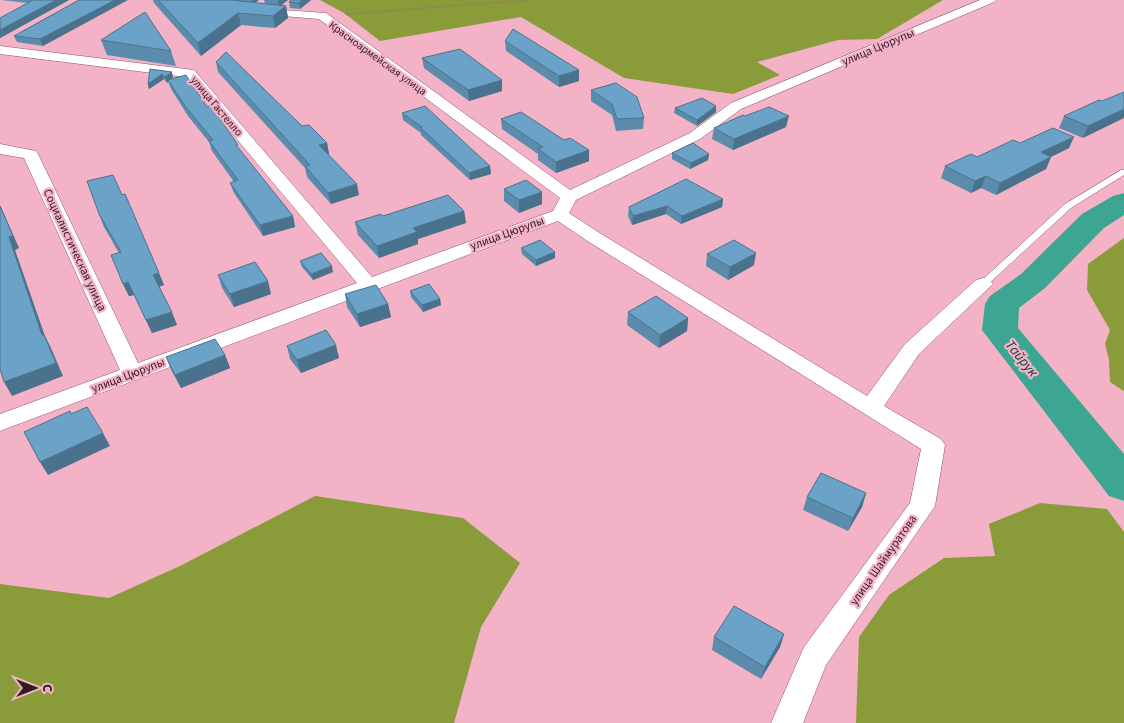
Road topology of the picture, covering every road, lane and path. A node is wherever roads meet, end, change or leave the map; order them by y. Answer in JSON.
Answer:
{"nodes":[{"id":1,"x":528,"y":0,"type":"edge"},
{"id":2,"x":990,"y":0,"type":"edge"},
{"id":3,"x":252,"y":7,"type":"edge"},
{"id":4,"x":322,"y":16,"type":"junction"},
{"id":5,"x":3,"y":44,"type":"edge"},
{"id":6,"x":0,"y":149,"type":"edge"},
{"id":7,"x":1124,"y":172,"type":"edge"},
{"id":8,"x":564,"y":205,"type":"junction"},
{"id":9,"x":368,"y":284,"type":"junction"},
{"id":10,"x":983,"y":284,"type":"joint"},
{"id":11,"x":132,"y":373,"type":"junction"},
{"id":12,"x":870,"y":408,"type":"junction"},
{"id":13,"x":0,"y":422,"type":"edge"},
{"id":14,"x":787,"y":723,"type":"edge"}],
"edges":[{"from":1,"to":4,"type":"path"},
{"from":2,"to":8,"type":"street","name":"улица Цюрупы"},
{"from":3,"to":4,"type":"street","name":"Красноармейская улица"},
{"from":4,"to":8,"type":"street","name":"Красноармейская улица"},
{"from":5,"to":9,"type":"street","name":"улица Гастелло"},
{"from":6,"to":11,"type":"street","name":"Социалистическая улица"},
{"from":7,"to":10,"type":"lane"},
{"from":8,"to":9,"type":"street","name":"улица Цюрупы"},
{"from":8,"to":12,"type":"street","name":"Красноармейская улица"},
{"from":9,"to":11,"type":"street","name":"улица Цюрупы"},
{"from":10,"to":12,"type":"street"},
{"from":11,"to":13,"type":"street","name":"улица Цюрупы"},
{"from":12,"to":14,"type":"street","name":"улица Шаймуратова"}]}
